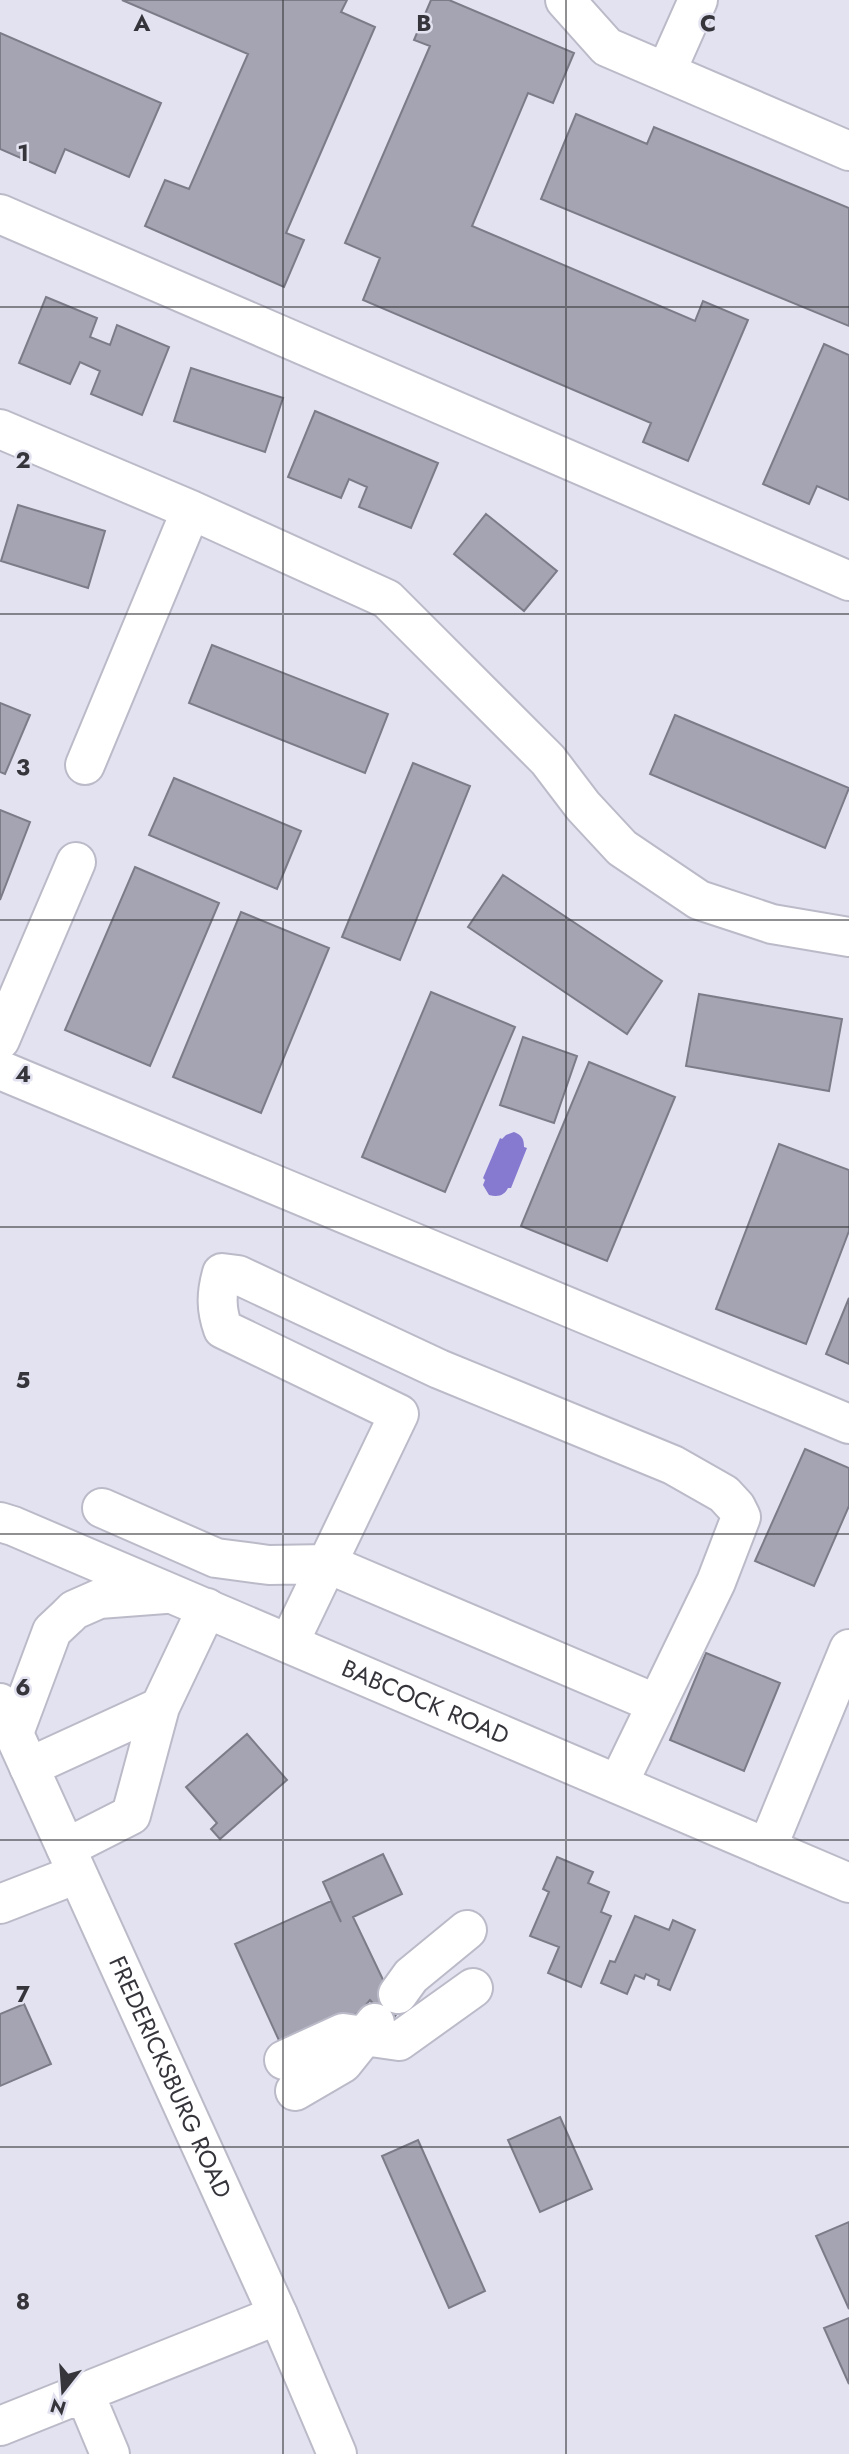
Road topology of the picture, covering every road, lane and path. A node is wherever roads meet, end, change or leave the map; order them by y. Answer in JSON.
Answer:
{"nodes":[{"id":1,"x":565,"y":0,"type":"edge"},
{"id":2,"x":698,"y":0,"type":"edge"},
{"id":3,"x":666,"y":72,"type":"junction"},
{"id":4,"x":849,"y":151,"type":"edge"},
{"id":5,"x":0,"y":214,"type":"edge"},
{"id":6,"x":0,"y":429,"type":"edge"},
{"id":7,"x":191,"y":510,"type":"junction"},
{"id":8,"x":849,"y":581,"type":"edge"},
{"id":9,"x":85,"y":765,"type":"dead end"},
{"id":10,"x":76,"y":862,"type":"dead end"},
{"id":11,"x":849,"y":937,"type":"edge"},
{"id":12,"x":0,"y":1040,"type":"edge"},
{"id":13,"x":0,"y":1070,"type":"edge"},
{"id":14,"x":849,"y":1424,"type":"edge"},
{"id":15,"x":102,"y":1508,"type":"dead end"},
{"id":16,"x":0,"y":1522,"type":"edge"},
{"id":17,"x":328,"y":1564,"type":"junction"},
{"id":18,"x":172,"y":1593,"type":"junction"},
{"id":19,"x":207,"y":1608,"type":"junction"},
{"id":20,"x":289,"y":1643,"type":"junction"},
{"id":21,"x":849,"y":1649,"type":"edge"},
{"id":22,"x":657,"y":1704,"type":"junction"},
{"id":23,"x":160,"y":1707,"type":"junction"},
{"id":24,"x":14,"y":1734,"type":"edge"},
{"id":25,"x":618,"y":1784,"type":"junction"},
{"id":26,"x":767,"y":1848,"type":"junction"},
{"id":27,"x":72,"y":1861,"type":"junction"},
{"id":28,"x":849,"y":1882,"type":"edge"},
{"id":29,"x":0,"y":1904,"type":"edge"},
{"id":30,"x":467,"y":1930,"type":"dead end"},
{"id":31,"x":473,"y":1988,"type":"dead end"},
{"id":32,"x":381,"y":2015,"type":"junction"},
{"id":33,"x":290,"y":2076,"type":"dead end"},
{"id":34,"x":278,"y":2315,"type":"junction"},
{"id":35,"x":84,"y":2392,"type":"junction"},
{"id":36,"x":0,"y":2426,"type":"edge"},
{"id":37,"x":326,"y":2445,"type":"edge"},
{"id":38,"x":110,"y":2454,"type":"edge"}],
"edges":[{"from":1,"to":3,"type":"main road"},
{"from":2,"to":3,"type":"main road"},
{"from":3,"to":4,"type":"main road"},
{"from":5,"to":8,"type":"main road"},
{"from":6,"to":7,"type":"main road"},
{"from":7,"to":9,"type":"main road"},
{"from":7,"to":11,"type":"main road"},
{"from":10,"to":12,"type":"main road"},
{"from":13,"to":14,"type":"main road"},
{"from":15,"to":17,"type":"main road"},
{"from":16,"to":18,"type":"main road","name":"BABCOCK ROAD"},
{"from":17,"to":20,"type":"main road"},
{"from":17,"to":22,"type":"main road"},
{"from":17,"to":22,"type":"main road"},
{"from":18,"to":19,"type":"main road","name":"BABCOCK ROAD"},
{"from":18,"to":24,"type":"main road"},
{"from":19,"to":20,"type":"main road","name":"BABCOCK ROAD"},
{"from":19,"to":23,"type":"main road"},
{"from":20,"to":25,"type":"main road","name":"BABCOCK ROAD"},
{"from":21,"to":26,"type":"main road"},
{"from":22,"to":25,"type":"main road"},
{"from":23,"to":24,"type":"main road"},
{"from":23,"to":27,"type":"main road"},
{"from":24,"to":27,"type":"main road","name":"FREDERICKSBURG ROAD"},
{"from":25,"to":26,"type":"main road","name":"BABCOCK ROAD"},
{"from":26,"to":28,"type":"main road","name":"BABCOCK ROAD"},
{"from":27,"to":29,"type":"main road"},
{"from":27,"to":34,"type":"main road","name":"FREDERICKSBURG ROAD"},
{"from":30,"to":32,"type":"main road"},
{"from":31,"to":32,"type":"main road"},
{"from":32,"to":33,"type":"main road"},
{"from":34,"to":35,"type":"main road"},
{"from":34,"to":37,"type":"main road","name":"FREDERICKSBURG ROAD"},
{"from":35,"to":36,"type":"main road"},
{"from":35,"to":38,"type":"main road"}]}
